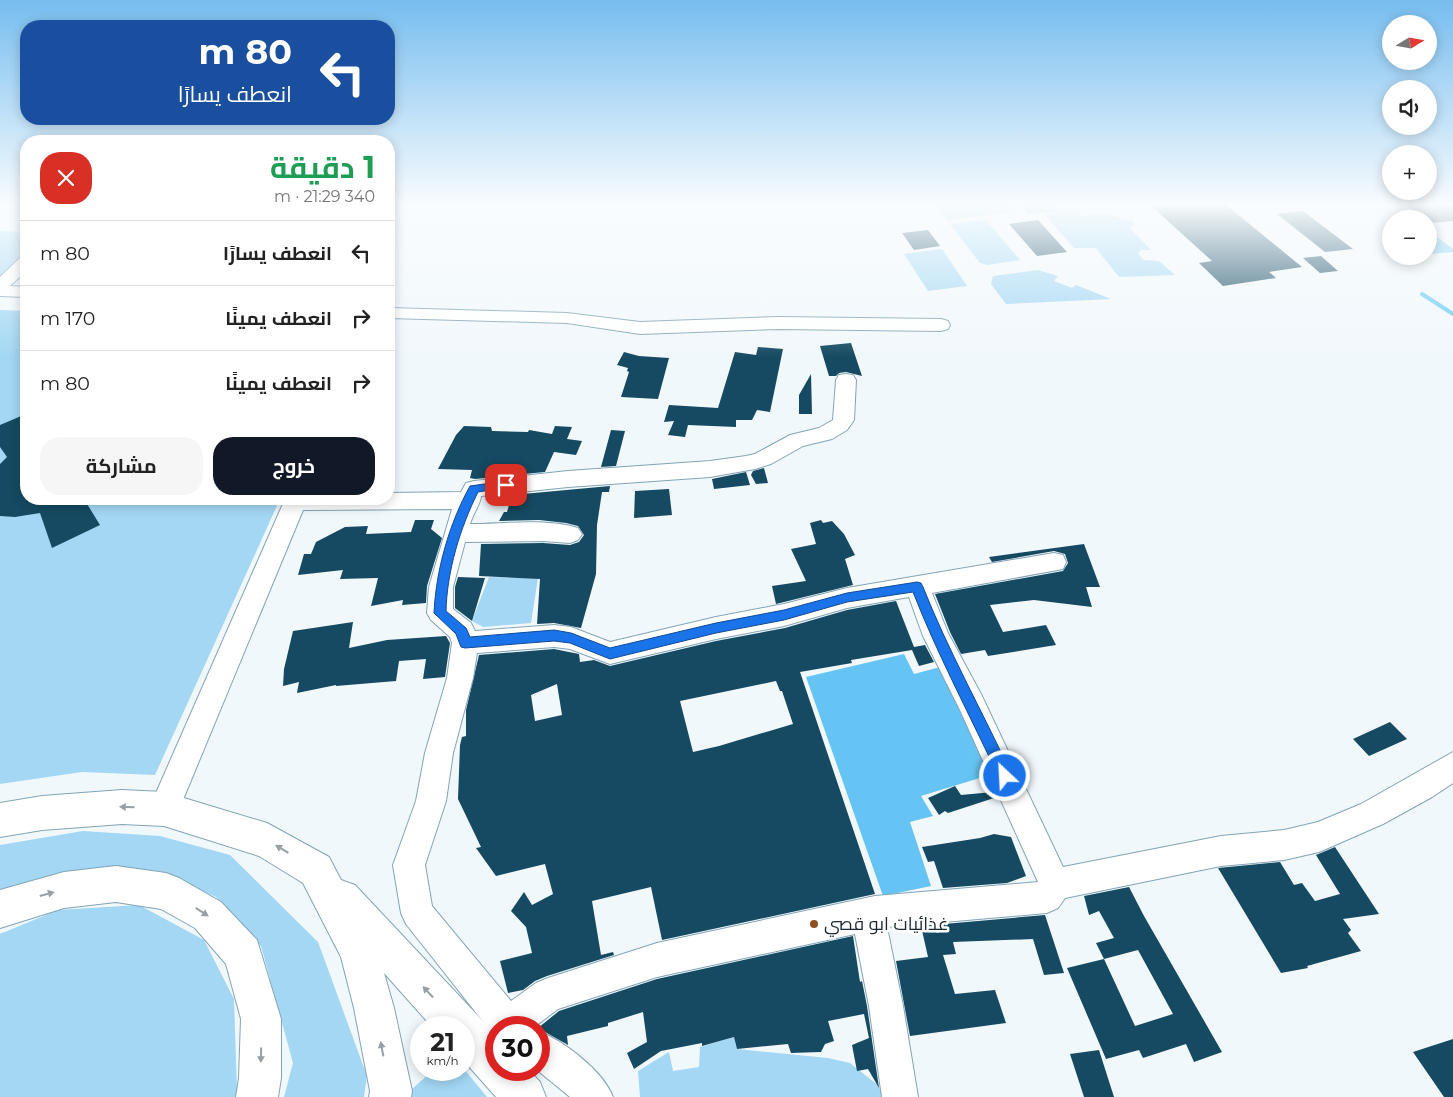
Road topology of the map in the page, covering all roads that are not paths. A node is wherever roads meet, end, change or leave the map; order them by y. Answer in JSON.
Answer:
{"nodes":[{"id":1,"x":20,"y":268,"type":"edge"},
{"id":2,"x":0,"y":286,"type":"edge"},
{"id":3,"x":0,"y":292,"type":"edge"},
{"id":4,"x":20,"y":292,"type":"edge"},
{"id":5,"x":395,"y":314,"type":"edge"},
{"id":6,"x":941,"y":325,"type":"dead end"},
{"id":7,"x":846,"y":380,"type":"dead end"},
{"id":8,"x":395,"y":500,"type":"edge"},
{"id":9,"x":470,"y":500,"type":"junction"},
{"id":10,"x":293,"y":505,"type":"edge"},
{"id":11,"x":456,"y":533,"type":"junction"},
{"id":12,"x":570,"y":534,"type":"dead end"},
{"id":13,"x":1054,"y":562,"type":"dead end"},
{"id":14,"x":917,"y":587,"type":"junction"},
{"id":15,"x":465,"y":643,"type":"junction"},
{"id":16,"x":1453,"y":766,"type":"edge"},
{"id":17,"x":164,"y":809,"type":"junction"},
{"id":18,"x":0,"y":820,"type":"edge"},
{"id":19,"x":316,"y":870,"type":"junction"},
{"id":20,"x":1055,"y":884,"type":"junction"},
{"id":21,"x":0,"y":908,"type":"edge"},
{"id":22,"x":868,"y":915,"type":"junction"},
{"id":23,"x":450,"y":1016,"type":"edge"},
{"id":24,"x":501,"y":1016,"type":"edge"},
{"id":25,"x":522,"y":1016,"type":"edge"},
{"id":26,"x":475,"y":1042,"type":"edge"},
{"id":27,"x":485,"y":1054,"type":"edge"},
{"id":28,"x":550,"y":1058,"type":"edge"},
{"id":29,"x":510,"y":1081,"type":"edge"},
{"id":30,"x":256,"y":1097,"type":"edge"},
{"id":31,"x":390,"y":1097,"type":"edge"},
{"id":32,"x":525,"y":1097,"type":"edge"},
{"id":33,"x":595,"y":1097,"type":"edge"},
{"id":34,"x":900,"y":1097,"type":"edge"}],
"edges":[{"from":1,"to":2,"type":"street"},
{"from":3,"to":4,"type":"street"},
{"from":5,"to":6,"type":"street"},
{"from":7,"to":9,"type":"street"},
{"from":8,"to":9,"type":"street"},
{"from":9,"to":11,"type":"street"},
{"from":10,"to":17,"type":"street"},
{"from":11,"to":12,"type":"street"},
{"from":11,"to":15,"type":"street"},
{"from":13,"to":14,"type":"street"},
{"from":14,"to":15,"type":"street"},
{"from":14,"to":20,"type":"street"},
{"from":15,"to":24,"type":"street"},
{"from":16,"to":20,"type":"street"},
{"from":17,"to":18,"type":"highway","one_way":true},
{"from":19,"to":17,"type":"highway","one_way":true},
{"from":23,"to":19,"type":"highway","one_way":true},
{"from":31,"to":19,"type":"highway","one_way":true},
{"from":20,"to":22,"type":"street"},
{"from":21,"to":30,"type":"highway","one_way":true},
{"from":22,"to":25,"type":"street"},
{"from":22,"to":34,"type":"street"},
{"from":26,"to":27,"type":"highway"},
{"from":28,"to":33,"type":"street"},
{"from":29,"to":32,"type":"highway"}]}
